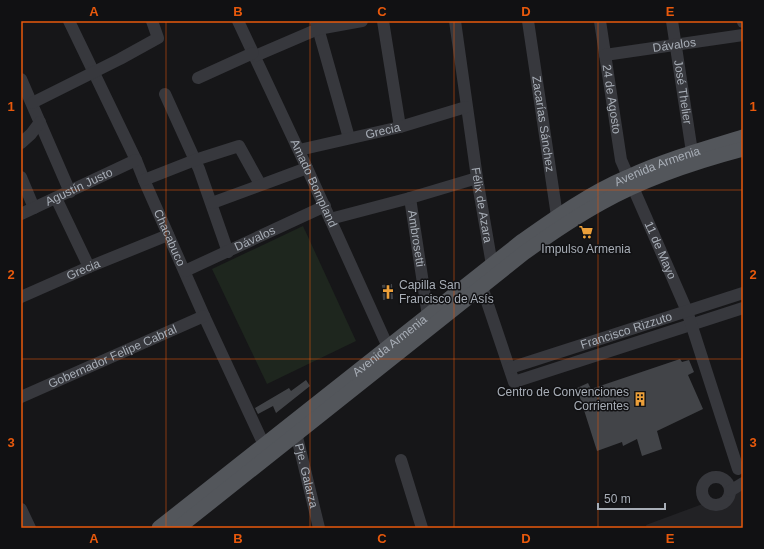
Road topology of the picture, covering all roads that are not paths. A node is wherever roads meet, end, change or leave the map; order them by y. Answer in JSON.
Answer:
{"nodes":[{"id":1,"x":69,"y":21,"type":"edge"},
{"id":2,"x":152,"y":21,"type":"edge"},
{"id":3,"x":238,"y":21,"type":"edge"},
{"id":4,"x":362,"y":21,"type":"edge"},
{"id":5,"x":383,"y":21,"type":"edge"},
{"id":6,"x":455,"y":21,"type":"edge"},
{"id":7,"x":528,"y":21,"type":"edge"},
{"id":8,"x":600,"y":21,"type":"edge"},
{"id":9,"x":672,"y":21,"type":"edge"},
{"id":10,"x":317,"y":25,"type":"edge"},
{"id":11,"x":743,"y":35,"type":"edge"},
{"id":12,"x":676,"y":45,"type":"junction"},
{"id":13,"x":254,"y":55,"type":"junction"},
{"id":14,"x":605,"y":55,"type":"junction"},
{"id":15,"x":94,"y":71,"type":"junction"},
{"id":16,"x":198,"y":78,"type":"dead end"},
{"id":17,"x":21,"y":79,"type":"edge"},
{"id":18,"x":165,"y":94,"type":"dead end"},
{"id":19,"x":32,"y":103,"type":"junction"},
{"id":20,"x":466,"y":107,"type":"junction"},
{"id":21,"x":40,"y":122,"type":"junction"},
{"id":22,"x":400,"y":128,"type":"junction"},
{"id":23,"x":743,"y":137,"type":"edge"},
{"id":24,"x":349,"y":138,"type":"junction"},
{"id":25,"x":21,"y":143,"type":"edge"},
{"id":26,"x":743,"y":149,"type":"edge"},
{"id":27,"x":299,"y":150,"type":"junction"},
{"id":28,"x":694,"y":157,"type":"junction"},
{"id":29,"x":136,"y":160,"type":"junction"},
{"id":30,"x":195,"y":160,"type":"junction"},
{"id":31,"x":308,"y":168,"type":"junction"},
{"id":32,"x":21,"y":177,"type":"edge"},
{"id":33,"x":477,"y":178,"type":"junction"},
{"id":34,"x":144,"y":180,"type":"junction"},
{"id":35,"x":630,"y":182,"type":"junction"},
{"id":36,"x":260,"y":184,"type":"junction"},
{"id":37,"x":70,"y":192,"type":"junction"},
{"id":38,"x":56,"y":198,"type":"junction"},
{"id":39,"x":410,"y":198,"type":"junction"},
{"id":40,"x":212,"y":203,"type":"junction"},
{"id":41,"x":325,"y":206,"type":"junction"},
{"id":42,"x":34,"y":208,"type":"junction"},
{"id":43,"x":21,"y":214,"type":"edge"},
{"id":44,"x":330,"y":219,"type":"junction"},
{"id":45,"x":560,"y":221,"type":"junction"},
{"id":46,"x":168,"y":234,"type":"junction"},
{"id":47,"x":228,"y":252,"type":"junction"},
{"id":48,"x":492,"y":265,"type":"junction"},
{"id":49,"x":89,"y":267,"type":"junction"},
{"id":50,"x":184,"y":271,"type":"junction"},
{"id":51,"x":482,"y":287,"type":"junction"},
{"id":52,"x":743,"y":293,"type":"edge"},
{"id":53,"x":21,"y":297,"type":"edge"},
{"id":54,"x":743,"y":308,"type":"edge"},
{"id":55,"x":687,"y":311,"type":"junction"},
{"id":56,"x":204,"y":316,"type":"junction"},
{"id":57,"x":432,"y":320,"type":"junction"},
{"id":58,"x":691,"y":325,"type":"junction"},
{"id":59,"x":391,"y":351,"type":"junction"},
{"id":60,"x":510,"y":368,"type":"junction"},
{"id":61,"x":21,"y":397,"type":"edge"},
{"id":62,"x":293,"y":429,"type":"junction"},
{"id":63,"x":268,"y":449,"type":"junction"},
{"id":64,"x":402,"y":460,"type":"dead end"},
{"id":65,"x":741,"y":468,"type":"edge"},
{"id":66,"x":722,"y":478,"type":"junction"},
{"id":67,"x":743,"y":483,"type":"edge"},
{"id":68,"x":730,"y":491,"type":"junction"},
{"id":69,"x":21,"y":509,"type":"edge"},
{"id":70,"x":179,"y":524,"type":"edge"},
{"id":71,"x":30,"y":528,"type":"edge"},
{"id":72,"x":159,"y":528,"type":"edge"},
{"id":73,"x":319,"y":528,"type":"edge"},
{"id":74,"x":422,"y":528,"type":"edge"}],
"edges":[{"from":1,"to":15,"type":"street","name":"Chacabuco"},
{"from":2,"to":15,"type":"street"},
{"from":3,"to":13,"type":"street","name":"Amado Bompland"},
{"from":4,"to":10,"type":"street"},
{"from":5,"to":22,"type":"street"},
{"from":6,"to":20,"type":"street","name":"Félix de Azara"},
{"from":7,"to":45,"type":"street","name":"Zacarías Sánchez"},
{"from":8,"to":14,"type":"street","name":"24 de Agosto"},
{"from":9,"to":12,"type":"street","name":"José Thelier"},
{"from":10,"to":13,"type":"street"},
{"from":10,"to":24,"type":"street"},
{"from":11,"to":12,"type":"street","name":"Dávalos"},
{"from":12,"to":14,"type":"street","name":"Dávalos"},
{"from":12,"to":28,"type":"street","name":"José Thelier"},
{"from":13,"to":16,"type":"street"},
{"from":13,"to":27,"type":"street","name":"Amado Bompland"},
{"from":14,"to":35,"type":"street","name":"24 de Agosto"},
{"from":15,"to":19,"type":"street"},
{"from":15,"to":29,"type":"street","name":"Chacabuco"},
{"from":17,"to":19,"type":"street"},
{"from":18,"to":30,"type":"street"},
{"from":19,"to":21,"type":"street"},
{"from":20,"to":22,"type":"street","name":"Grecia"},
{"from":20,"to":33,"type":"street","name":"Félix de Azara"},
{"from":21,"to":25,"type":"street"},
{"from":21,"to":37,"type":"street"},
{"from":22,"to":24,"type":"street","name":"Grecia"},
{"from":23,"to":28,"type":"main road","name":"Avenida Armenia"},
{"from":24,"to":27,"type":"street","name":"Grecia"},
{"from":26,"to":28,"type":"main road","name":"Avenida Armenia"},
{"from":27,"to":31,"type":"street","name":"Amado Bompland"},
{"from":28,"to":35,"type":"main road","name":"Avenida Armenia"},
{"from":29,"to":34,"type":"street","name":"Chacabuco"},
{"from":29,"to":37,"type":"street","name":"Agustín Justo"},
{"from":30,"to":34,"type":"street"},
{"from":30,"to":36,"type":"street"},
{"from":30,"to":40,"type":"street"},
{"from":31,"to":36,"type":"street"},
{"from":31,"to":41,"type":"street","name":"Amado Bompland"},
{"from":32,"to":42,"type":"street"},
{"from":33,"to":39,"type":"street"},
{"from":33,"to":48,"type":"street","name":"Félix de Azara"},
{"from":34,"to":46,"type":"street","name":"Chacabuco"},
{"from":35,"to":45,"type":"main road","name":"Avenida Armenia"},
{"from":35,"to":55,"type":"street","name":"11 de Mayo"},
{"from":36,"to":40,"type":"street"},
{"from":37,"to":38,"type":"street","name":"Agustín Justo"},
{"from":38,"to":42,"type":"street","name":"Agustín Justo"},
{"from":38,"to":49,"type":"street"},
{"from":39,"to":44,"type":"street"},
{"from":39,"to":57,"type":"street","name":"Ambrosetti"},
{"from":40,"to":47,"type":"street"},
{"from":41,"to":44,"type":"street","name":"Amado Bompland"},
{"from":41,"to":47,"type":"street","name":"Dávalos"},
{"from":42,"to":43,"type":"street","name":"Agustín Justo"},
{"from":44,"to":59,"type":"street","name":"Amado Bompland"},
{"from":45,"to":48,"type":"main road","name":"Avenida Armenia"},
{"from":45,"to":51,"type":"main road","name":"Avenida Armenia"},
{"from":46,"to":49,"type":"street","name":"Grecia"},
{"from":46,"to":50,"type":"street","name":"Chacabuco"},
{"from":47,"to":50,"type":"street","name":"Dávalos"},
{"from":48,"to":51,"type":"street"},
{"from":48,"to":57,"type":"main road","name":"Avenida Armenia"},
{"from":49,"to":53,"type":"street","name":"Grecia"},
{"from":50,"to":56,"type":"street","name":"Chacabuco"},
{"from":51,"to":57,"type":"main road","name":"Avenida Armenia"},
{"from":51,"to":60,"type":"street"},
{"from":52,"to":55,"type":"street","name":"Francisco Rizzuto"},
{"from":54,"to":58,"type":"street","name":"Francisco Rizzuto"},
{"from":55,"to":58,"type":"street","name":"11 de Mayo"},
{"from":55,"to":60,"type":"street","name":"Francisco Rizzuto"},
{"from":56,"to":61,"type":"street","name":"Gobernador Felipe Cabral"},
{"from":56,"to":63,"type":"street","name":"Chacabuco"},
{"from":57,"to":59,"type":"main road","name":"Avenida Armenia"},
{"from":58,"to":60,"type":"street","name":"Francisco Rizzuto"},
{"from":58,"to":65,"type":"street","name":"11 de Mayo"},
{"from":59,"to":62,"type":"main road","name":"Avenida Armenia"},
{"from":62,"to":63,"type":"main road","name":"Avenida Armenia"},
{"from":62,"to":73,"type":"street","name":"Pje. Galarza"},
{"from":63,"to":70,"type":"main road","name":"Avenida Armenia"},
{"from":64,"to":74,"type":"street"},
{"from":65,"to":66,"type":"street"},
{"from":66,"to":68,"type":"street"},
{"from":66,"to":68,"type":"street"},
{"from":67,"to":68,"type":"street"},
{"from":69,"to":71,"type":"street"},
{"from":70,"to":72,"type":"main road","name":"Avenida Armenia"}]}
